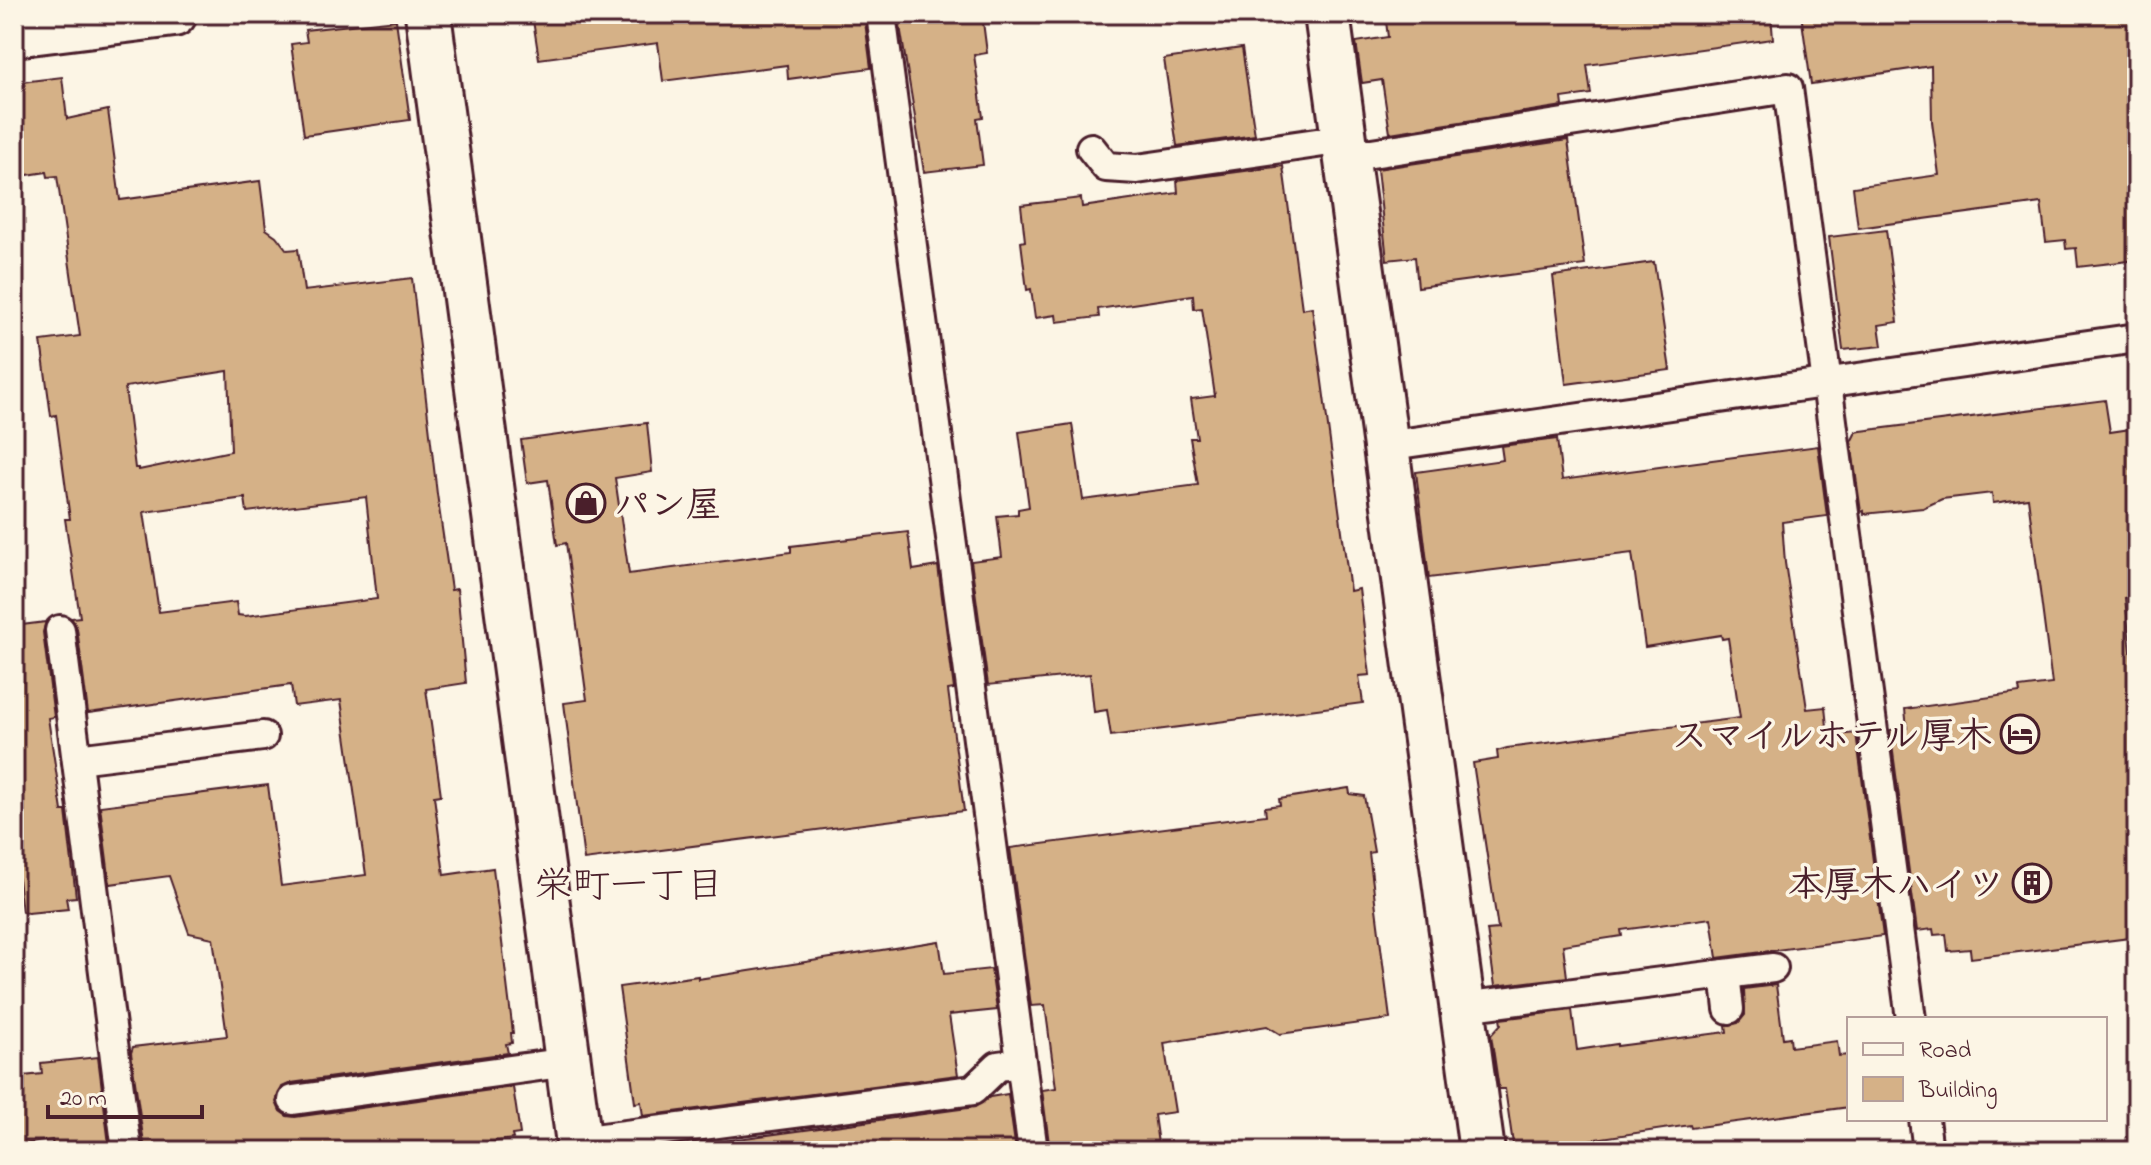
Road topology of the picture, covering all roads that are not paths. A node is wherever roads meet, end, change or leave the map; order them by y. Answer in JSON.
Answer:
{"nodes":[{"id":1,"x":174,"y":14,"type":"edge"},
{"id":2,"x":428,"y":14,"type":"edge"},
{"id":3,"x":881,"y":14,"type":"edge"},
{"id":4,"x":1327,"y":14,"type":"edge"},
{"id":5,"x":14,"y":34,"type":"edge"},
{"id":6,"x":1091,"y":148,"type":"dead end"},
{"id":7,"x":1345,"y":148,"type":"junction"},
{"id":8,"x":2137,"y":338,"type":"edge"},
{"id":9,"x":1825,"y":382,"type":"junction"},
{"id":10,"x":1385,"y":446,"type":"junction"},
{"id":11,"x":60,"y":630,"type":"dead end"},
{"id":12,"x":263,"y":736,"type":"dead end"},
{"id":13,"x":77,"y":759,"type":"junction"},
{"id":14,"x":1773,"y":968,"type":"dead end"},
{"id":15,"x":1725,"y":974,"type":"junction"},
{"id":16,"x":1463,"y":1007,"type":"junction"},
{"id":17,"x":1729,"y":1009,"type":"dead end"},
{"id":18,"x":1911,"y":1017,"type":"edge"},
{"id":19,"x":568,"y":1062,"type":"junction"},
{"id":20,"x":1021,"y":1063,"type":"junction"},
{"id":21,"x":293,"y":1100,"type":"dead end"},
{"id":22,"x":1924,"y":1121,"type":"edge"},
{"id":23,"x":579,"y":1146,"type":"edge"},
{"id":24,"x":127,"y":1151,"type":"edge"},
{"id":25,"x":1033,"y":1151,"type":"edge"},
{"id":26,"x":1482,"y":1151,"type":"edge"},
{"id":27,"x":1928,"y":1151,"type":"edge"}],
"edges":[{"from":1,"to":5,"type":"street"},
{"from":2,"to":19,"type":"street"},
{"from":3,"to":20,"type":"lane"},
{"from":4,"to":7,"type":"street"},
{"from":6,"to":7,"type":"lane"},
{"from":7,"to":9,"type":"lane"},
{"from":7,"to":10,"type":"street"},
{"from":8,"to":9,"type":"lane"},
{"from":9,"to":10,"type":"lane"},
{"from":9,"to":18,"type":"lane"},
{"from":10,"to":16,"type":"street"},
{"from":11,"to":13,"type":"lane"},
{"from":12,"to":13,"type":"lane"},
{"from":13,"to":24,"type":"lane"},
{"from":14,"to":15,"type":"lane"},
{"from":15,"to":16,"type":"lane"},
{"from":15,"to":17,"type":"lane"},
{"from":16,"to":26,"type":"street"},
{"from":19,"to":21,"type":"lane"},
{"from":19,"to":23,"type":"street"},
{"from":20,"to":23,"type":"lane"},
{"from":20,"to":25,"type":"lane"},
{"from":22,"to":27,"type":"lane"}]}
